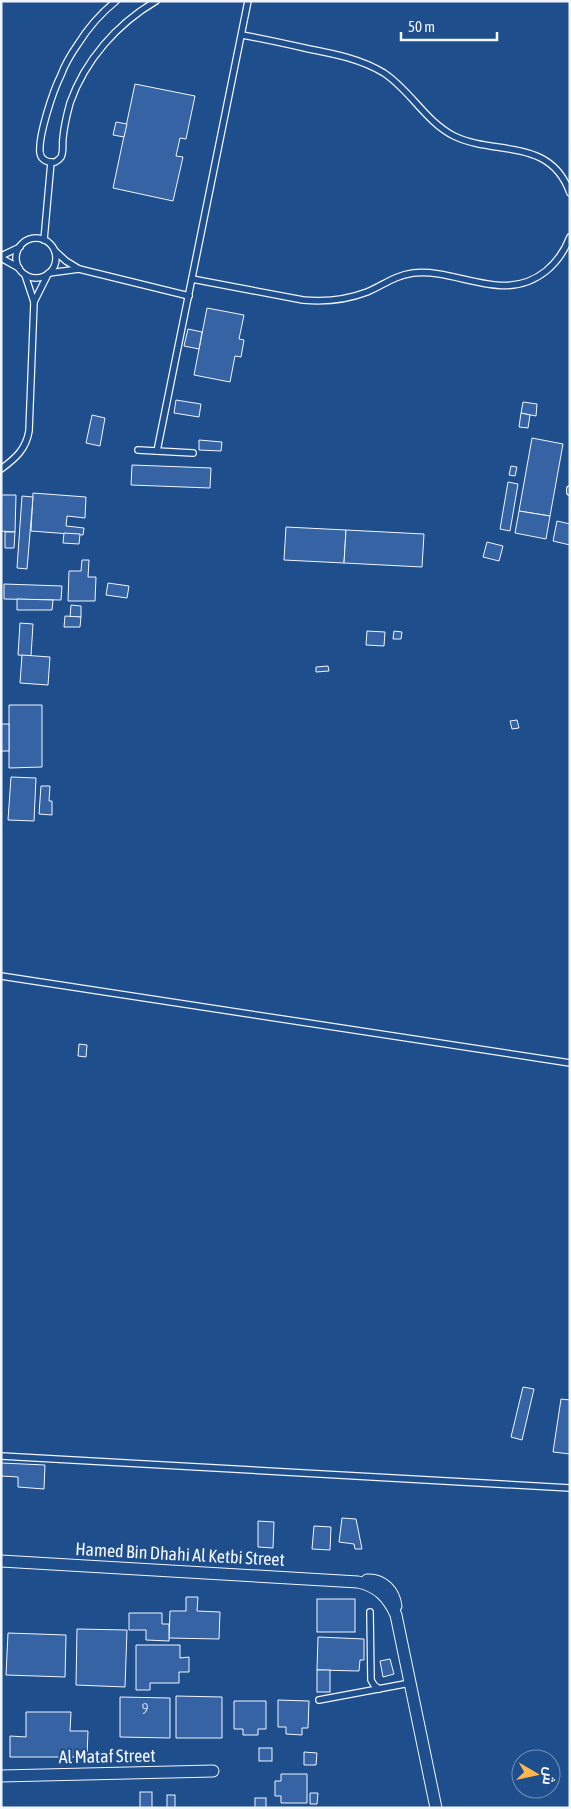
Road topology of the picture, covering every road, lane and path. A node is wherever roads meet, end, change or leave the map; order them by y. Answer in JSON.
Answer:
{"nodes":[{"id":1,"x":116,"y":1,"type":"edge"},
{"id":2,"x":156,"y":1,"type":"edge"},
{"id":3,"x":248,"y":1,"type":"edge"},
{"id":4,"x":242,"y":34,"type":"junction"},
{"id":5,"x":52,"y":162,"type":"junction"},
{"id":6,"x":570,"y":193,"type":"edge"},
{"id":7,"x":570,"y":237,"type":"edge"},
{"id":8,"x":44,"y":240,"type":"junction"},
{"id":9,"x":20,"y":247,"type":"junction"},
{"id":10,"x":55,"y":251,"type":"junction"},
{"id":11,"x":1,"y":257,"type":"edge"},
{"id":12,"x":19,"y":268,"type":"junction"},
{"id":13,"x":79,"y":269,"type":"junction"},
{"id":14,"x":49,"y":274,"type":"junction"},
{"id":15,"x":25,"y":275,"type":"junction"},
{"id":16,"x":192,"y":279,"type":"junction"},
{"id":17,"x":188,"y":296,"type":"junction"},
{"id":18,"x":34,"y":302,"type":"junction"},
{"id":19,"x":138,"y":450,"type":"dead end"},
{"id":20,"x":157,"y":451,"type":"junction"},
{"id":21,"x":193,"y":453,"type":"dead end"},
{"id":22,"x":1,"y":469,"type":"edge"},
{"id":23,"x":1,"y":976,"type":"edge"},
{"id":24,"x":570,"y":1063,"type":"edge"},
{"id":25,"x":1,"y":1456,"type":"edge"},
{"id":26,"x":570,"y":1488,"type":"edge"},
{"id":27,"x":1,"y":1562,"type":"edge"},
{"id":28,"x":370,"y":1612,"type":"dead end"},
{"id":29,"x":410,"y":1683,"type":"junction"},
{"id":30,"x":379,"y":1689,"type":"junction"},
{"id":31,"x":319,"y":1700,"type":"dead end"},
{"id":32,"x":213,"y":1771,"type":"dead end"},
{"id":33,"x":1,"y":1776,"type":"edge"},
{"id":34,"x":436,"y":1808,"type":"edge"}],
"edges":[{"from":1,"to":5,"type":"lane"},
{"from":2,"to":5,"type":"lane"},
{"from":3,"to":4,"type":"lane"},
{"from":4,"to":6,"type":"lane"},
{"from":4,"to":16,"type":"lane"},
{"from":5,"to":8,"type":"lane"},
{"from":7,"to":16,"type":"lane"},
{"from":8,"to":9,"type":"lane"},
{"from":8,"to":10,"type":"lane"},
{"from":9,"to":11,"type":"lane"},
{"from":9,"to":12,"type":"lane"},
{"from":10,"to":13,"type":"lane"},
{"from":10,"to":14,"type":"lane"},
{"from":11,"to":12,"type":"lane"},
{"from":12,"to":15,"type":"lane"},
{"from":13,"to":14,"type":"lane"},
{"from":13,"to":17,"type":"lane"},
{"from":14,"to":15,"type":"lane"},
{"from":14,"to":18,"type":"lane"},
{"from":15,"to":18,"type":"lane"},
{"from":16,"to":17,"type":"lane"},
{"from":17,"to":20,"type":"lane"},
{"from":18,"to":22,"type":"lane"},
{"from":19,"to":20,"type":"lane"},
{"from":20,"to":21,"type":"lane"},
{"from":23,"to":24,"type":"lane"},
{"from":25,"to":26,"type":"lane"},
{"from":27,"to":29,"type":"street","name":"Hamed Bin Dhahi Al Ketbi Street"},
{"from":28,"to":30,"type":"lane"},
{"from":29,"to":30,"type":"lane"},
{"from":29,"to":34,"type":"street","name":"Hamed Bin Dhahi Al Ketbi Street"},
{"from":30,"to":31,"type":"lane"},
{"from":32,"to":33,"type":"street","name":"Al Mataf Street"}]}
